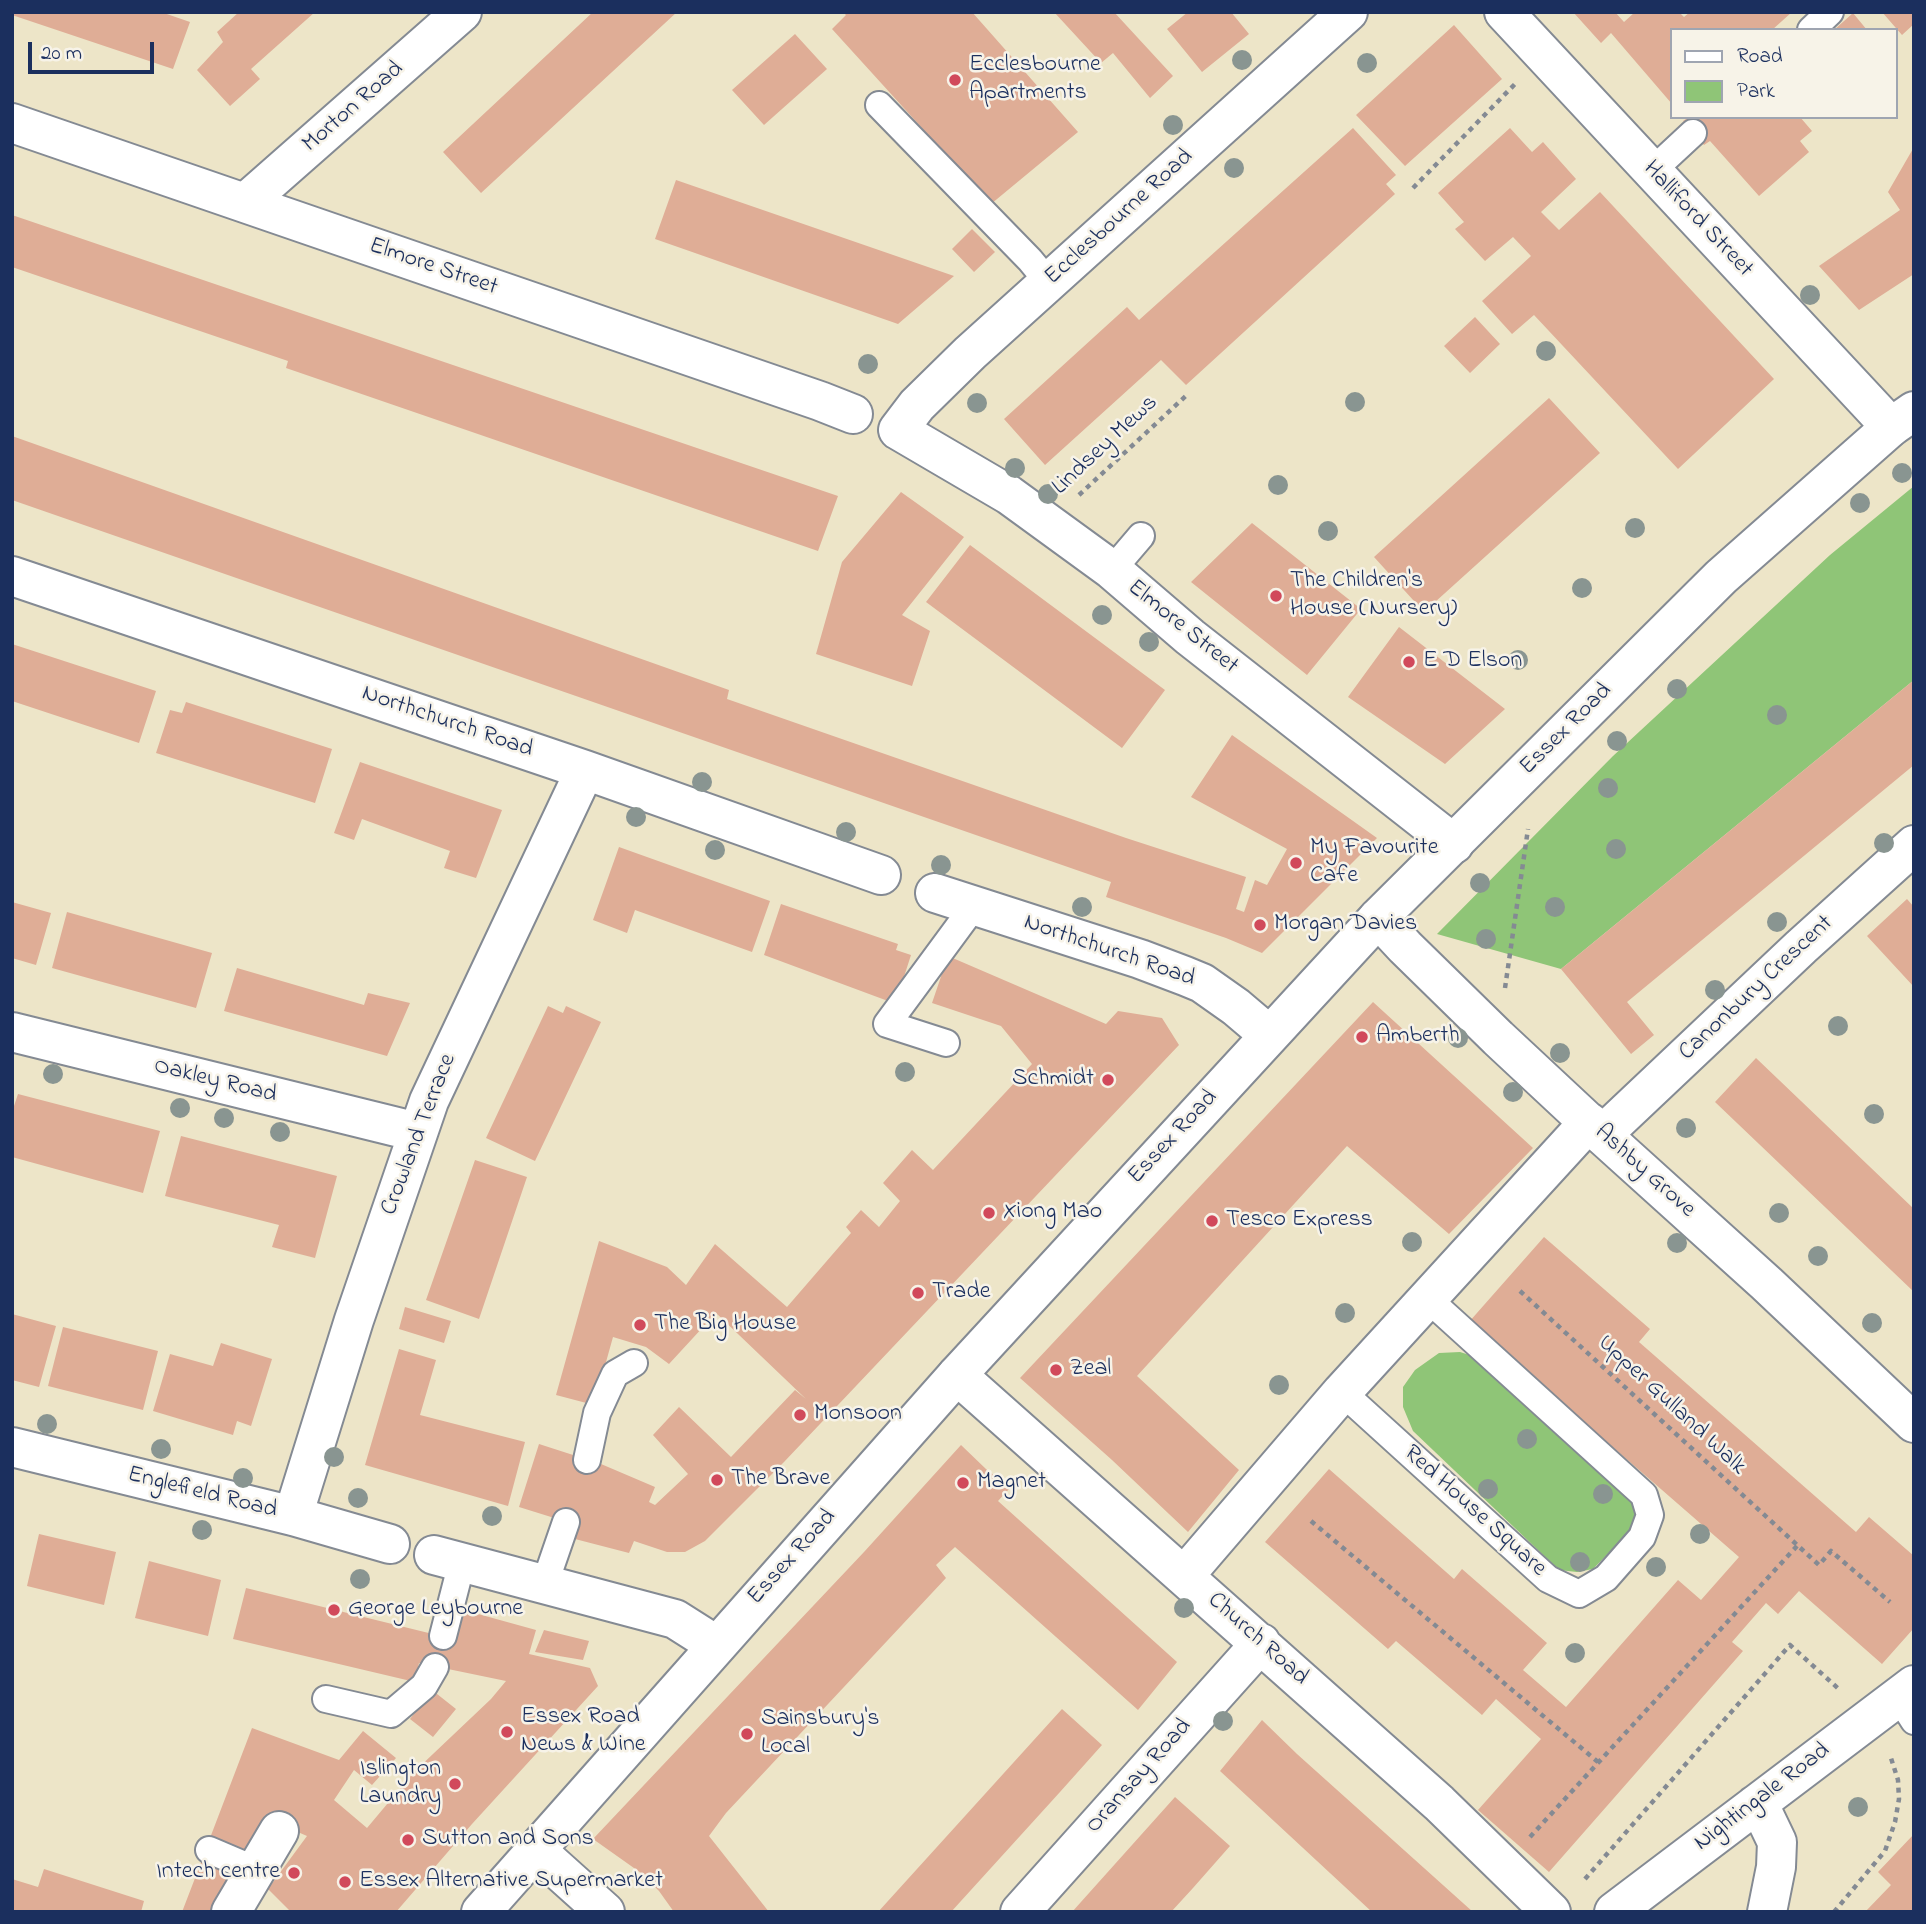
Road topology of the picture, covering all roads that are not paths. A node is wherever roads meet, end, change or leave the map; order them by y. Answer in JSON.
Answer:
{"nodes":[{"id":1,"x":462,"y":12,"type":"edge"},
{"id":2,"x":1348,"y":12,"type":"edge"},
{"id":3,"x":1504,"y":12,"type":"edge"},
{"id":4,"x":1830,"y":12,"type":"edge"},
{"id":5,"x":1813,"y":28,"type":"edge"},
{"id":6,"x":879,"y":105,"type":"dead end"},
{"id":7,"x":12,"y":123,"type":"edge"},
{"id":8,"x":1693,"y":132,"type":"dead end"},
{"id":9,"x":1651,"y":172,"type":"junction"},
{"id":10,"x":245,"y":203,"type":"junction"},
{"id":11,"x":1049,"y":283,"type":"junction"},
{"id":12,"x":853,"y":414,"type":"dead end"},
{"id":13,"x":1902,"y":419,"type":"edge"},
{"id":14,"x":898,"y":430,"type":"joint"},
{"id":15,"x":1141,"y":536,"type":"dead end"},
{"id":16,"x":1112,"y":570,"type":"junction"},
{"id":17,"x":12,"y":576,"type":"edge"},
{"id":18,"x":585,"y":770,"type":"junction"},
{"id":19,"x":1454,"y":844,"type":"junction"},
{"id":20,"x":1914,"y":845,"type":"edge"},
{"id":21,"x":881,"y":875,"type":"dead end"},
{"id":22,"x":935,"y":893,"type":"dead end"},
{"id":23,"x":974,"y":906,"type":"junction"},
{"id":24,"x":1378,"y":918,"type":"junction"},
{"id":25,"x":1269,"y":1035,"type":"junction"},
{"id":26,"x":14,"y":1039,"type":"edge"},
{"id":27,"x":946,"y":1043,"type":"dead end"},
{"id":28,"x":1596,"y":1129,"type":"junction"},
{"id":29,"x":417,"y":1132,"type":"junction"},
{"id":30,"x":1428,"y":1299,"type":"junction"},
{"id":31,"x":634,"y":1363,"type":"dead end"},
{"id":32,"x":957,"y":1375,"type":"junction"},
{"id":33,"x":1342,"y":1392,"type":"junction"},
{"id":34,"x":1914,"y":1423,"type":"edge"},
{"id":35,"x":12,"y":1447,"type":"edge"},
{"id":36,"x":587,"y":1460,"type":"dead end"},
{"id":37,"x":293,"y":1516,"type":"junction"},
{"id":38,"x":566,"y":1522,"type":"dead end"},
{"id":39,"x":390,"y":1544,"type":"dead end"},
{"id":40,"x":448,"y":1558,"type":"joint"},
{"id":41,"x":1184,"y":1576,"type":"junction"},
{"id":42,"x":545,"y":1583,"type":"junction"},
{"id":43,"x":443,"y":1636,"type":"dead end"},
{"id":44,"x":1261,"y":1643,"type":"junction"},
{"id":45,"x":716,"y":1645,"type":"junction"},
{"id":46,"x":435,"y":1667,"type":"dead end"},
{"id":47,"x":326,"y":1699,"type":"dead end"},
{"id":48,"x":1899,"y":1705,"type":"edge"},
{"id":49,"x":1755,"y":1805,"type":"junction"},
{"id":50,"x":279,"y":1831,"type":"dead end"},
{"id":51,"x":209,"y":1850,"type":"dead end"},
{"id":52,"x":537,"y":1850,"type":"junction"},
{"id":53,"x":256,"y":1870,"type":"junction"},
{"id":54,"x":231,"y":1912,"type":"edge"},
{"id":55,"x":481,"y":1912,"type":"edge"},
{"id":56,"x":605,"y":1912,"type":"edge"},
{"id":57,"x":1020,"y":1912,"type":"edge"},
{"id":58,"x":1551,"y":1912,"type":"edge"},
{"id":59,"x":1614,"y":1912,"type":"edge"},
{"id":60,"x":1767,"y":1912,"type":"edge"}],
"edges":[{"from":1,"to":10,"type":"street","name":"Morton Road"},
{"from":2,"to":11,"type":"street","name":"Ecclesbourne Road"},
{"from":3,"to":9,"type":"street","name":"Halliford Street"},
{"from":4,"to":5,"type":"lane"},
{"from":6,"to":11,"type":"lane"},
{"from":7,"to":10,"type":"street","name":"Elmore Street"},
{"from":8,"to":9,"type":"lane"},
{"from":9,"to":13,"type":"street","name":"Halliford Street"},
{"from":10,"to":12,"type":"street","name":"Elmore Street"},
{"from":11,"to":14,"type":"street","name":"Ecclesbourne Road"},
{"from":13,"to":19,"type":"street","name":"Essex Road"},
{"from":14,"to":16,"type":"street","name":"Elmore Street"},
{"from":15,"to":16,"type":"lane"},
{"from":16,"to":19,"type":"street","name":"Elmore Street"},
{"from":17,"to":18,"type":"street","name":"Northchurch Road"},
{"from":18,"to":21,"type":"street","name":"Northchurch Road"},
{"from":18,"to":29,"type":"street","name":"Crowland Terrace"},
{"from":19,"to":24,"type":"street","name":"Essex Road"},
{"from":20,"to":28,"type":"street","name":"Canonbury Crescent"},
{"from":22,"to":23,"type":"street","name":"Northchurch Road"},
{"from":23,"to":25,"type":"street","name":"Northchurch Road"},
{"from":23,"to":27,"type":"lane"},
{"from":24,"to":25,"type":"street","name":"Essex Road"},
{"from":24,"to":28,"type":"street","name":"Ashby Grove"},
{"from":25,"to":32,"type":"street","name":"Essex Road"},
{"from":26,"to":29,"type":"street","name":"Oakley Road"},
{"from":28,"to":30,"type":"street"},
{"from":28,"to":34,"type":"street","name":"Ashby Grove"},
{"from":29,"to":37,"type":"street","name":"Crowland Terrace"},
{"from":30,"to":33,"type":"street"},
{"from":30,"to":33,"type":"lane","name":"Red House Square"},
{"from":31,"to":36,"type":"lane"},
{"from":32,"to":41,"type":"street","name":"Church Road"},
{"from":32,"to":45,"type":"street","name":"Essex Road"},
{"from":33,"to":41,"type":"street"},
{"from":35,"to":37,"type":"street","name":"Englefield Road"},
{"from":37,"to":39,"type":"street","name":"Englefield Road"},
{"from":38,"to":42,"type":"lane"},
{"from":40,"to":42,"type":"street"},
{"from":40,"to":43,"type":"lane"},
{"from":41,"to":44,"type":"street","name":"Church Road"},
{"from":42,"to":45,"type":"street"},
{"from":44,"to":57,"type":"street","name":"Oransay Road"},
{"from":44,"to":58,"type":"street","name":"Church Road"},
{"from":45,"to":52,"type":"street","name":"Essex Road"},
{"from":46,"to":47,"type":"lane"},
{"from":48,"to":49,"type":"street","name":"Nightingale Road"},
{"from":49,"to":59,"type":"street","name":"Nightingale Road"},
{"from":49,"to":60,"type":"street"},
{"from":50,"to":53,"type":"street"},
{"from":51,"to":53,"type":"lane"},
{"from":52,"to":55,"type":"street","name":"Essex Road"},
{"from":52,"to":56,"type":"street"},
{"from":53,"to":54,"type":"street"}]}
